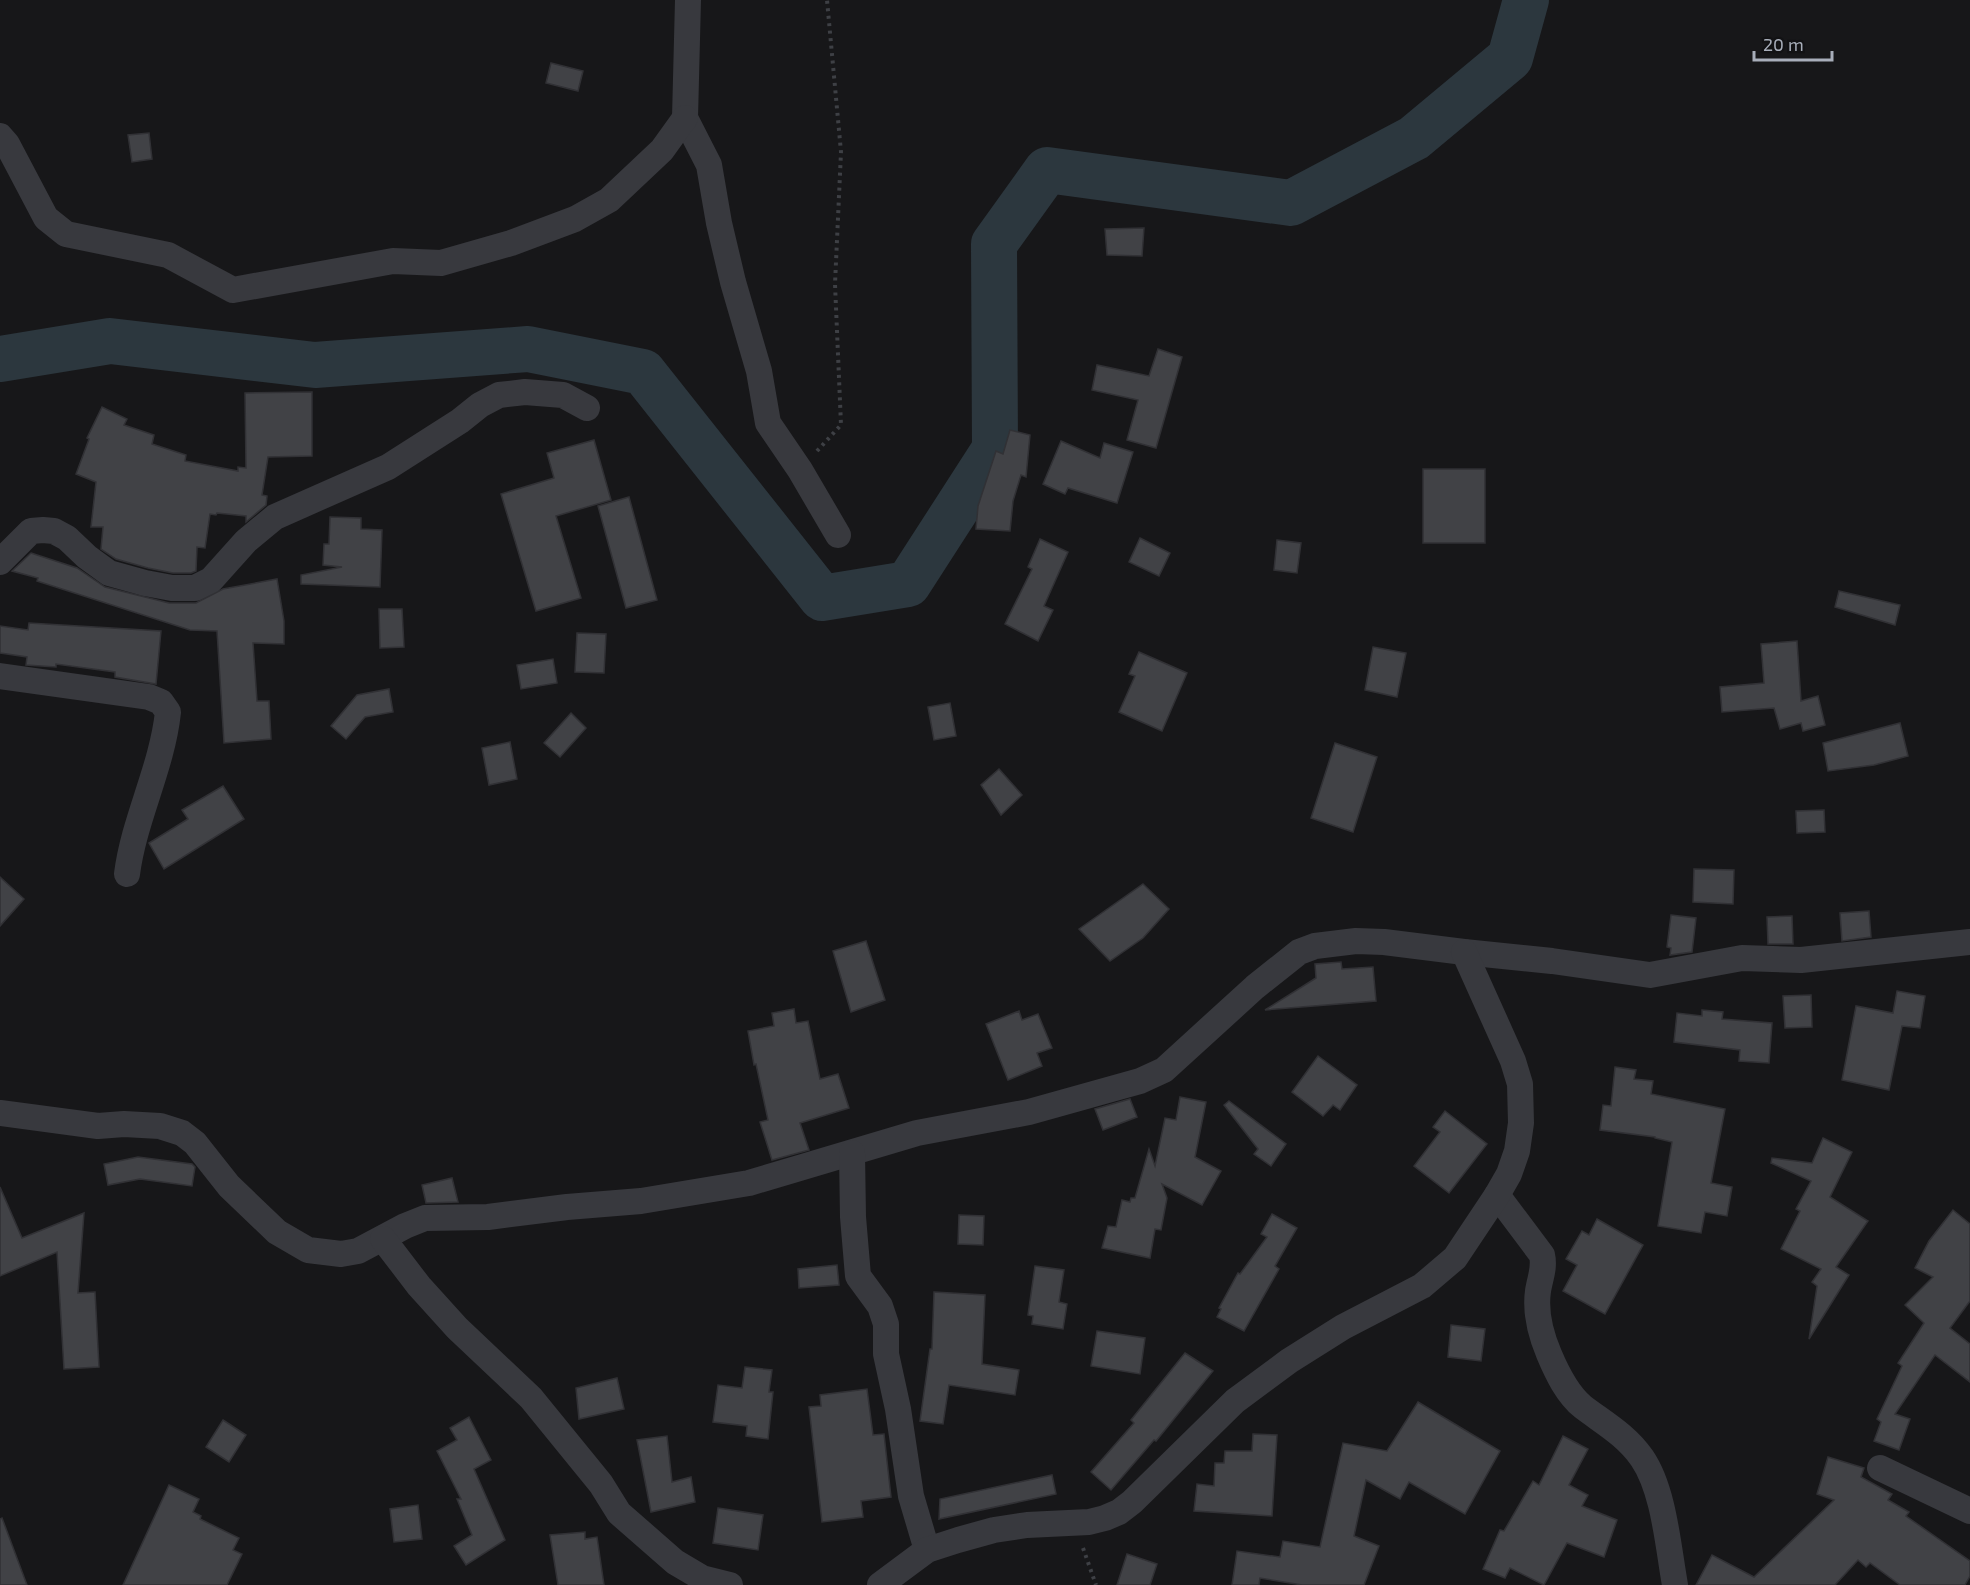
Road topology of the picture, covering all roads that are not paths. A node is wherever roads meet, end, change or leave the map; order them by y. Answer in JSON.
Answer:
{"nodes":[{"id":1,"x":687,"y":0,"type":"edge"},
{"id":2,"x":685,"y":118,"type":"junction"},
{"id":3,"x":0,"y":136,"type":"edge"},
{"id":4,"x":587,"y":408,"type":"dead end"},
{"id":5,"x":838,"y":535,"type":"dead end"},
{"id":6,"x":0,"y":562,"type":"edge"},
{"id":7,"x":0,"y":676,"type":"edge"},
{"id":8,"x":127,"y":874,"type":"dead end"},
{"id":9,"x":1970,"y":942,"type":"edge"},
{"id":10,"x":1464,"y":952,"type":"junction"},
{"id":11,"x":0,"y":1113,"type":"edge"},
{"id":12,"x":852,"y":1153,"type":"junction"},
{"id":13,"x":1497,"y":1196,"type":"junction"},
{"id":14,"x":383,"y":1239,"type":"junction"},
{"id":15,"x":1880,"y":1468,"type":"dead end"},
{"id":16,"x":1970,"y":1511,"type":"edge"},
{"id":17,"x":927,"y":1550,"type":"junction"},
{"id":18,"x":730,"y":1585,"type":"edge"},
{"id":19,"x":880,"y":1585,"type":"edge"},
{"id":20,"x":1675,"y":1585,"type":"edge"}],
"edges":[{"from":1,"to":2,"type":"street"},
{"from":2,"to":3,"type":"street"},
{"from":2,"to":5,"type":"street"},
{"from":4,"to":6,"type":"street"},
{"from":7,"to":8,"type":"street"},
{"from":9,"to":10,"type":"street"},
{"from":10,"to":12,"type":"street"},
{"from":10,"to":13,"type":"street"},
{"from":11,"to":14,"type":"street"},
{"from":12,"to":14,"type":"street"},
{"from":12,"to":17,"type":"street"},
{"from":13,"to":17,"type":"street"},
{"from":13,"to":20,"type":"street"},
{"from":14,"to":18,"type":"street"},
{"from":15,"to":16,"type":"street"},
{"from":17,"to":19,"type":"street"}]}
